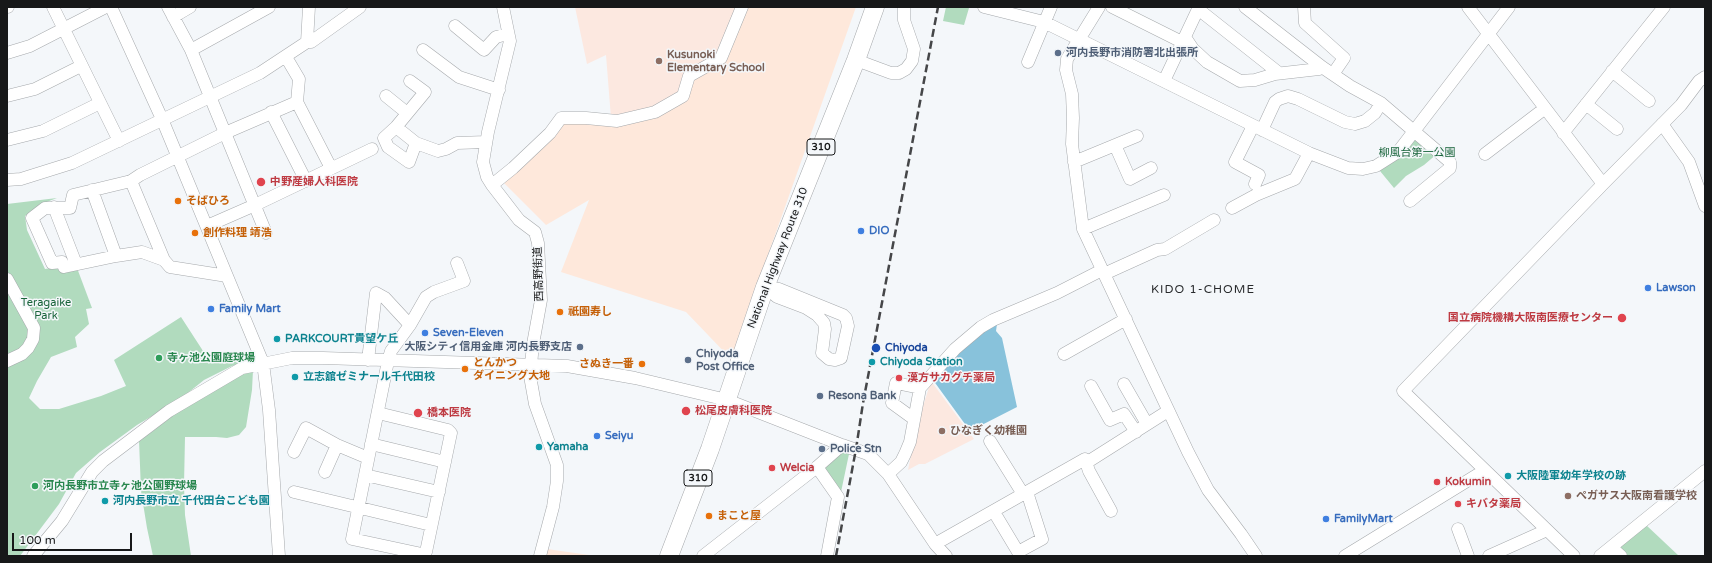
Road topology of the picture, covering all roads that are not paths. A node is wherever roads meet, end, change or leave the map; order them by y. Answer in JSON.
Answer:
{"nodes":[{"id":1,"x":53,"y":7,"type":"edge"},
{"id":2,"x":106,"y":7,"type":"edge"},
{"id":3,"x":111,"y":7,"type":"edge"},
{"id":4,"x":190,"y":7,"type":"edge"},
{"id":5,"x":269,"y":7,"type":"edge"},
{"id":6,"x":309,"y":7,"type":"edge"},
{"id":7,"x":360,"y":7,"type":"edge"},
{"id":8,"x":503,"y":7,"type":"edge"},
{"id":9,"x":742,"y":7,"type":"edge"},
{"id":10,"x":875,"y":7,"type":"edge"},
{"id":11,"x":904,"y":7,"type":"edge"},
{"id":12,"x":984,"y":7,"type":"edge"},
{"id":13,"x":1051,"y":7,"type":"edge"},
{"id":14,"x":1099,"y":7,"type":"edge"},
{"id":15,"x":1112,"y":7,"type":"edge"},
{"id":16,"x":1245,"y":7,"type":"edge"},
{"id":17,"x":1303,"y":7,"type":"edge"},
{"id":18,"x":1468,"y":7,"type":"edge"},
{"id":19,"x":1509,"y":7,"type":"edge"},
{"id":20,"x":1664,"y":7,"type":"edge"},
{"id":21,"x":1195,"y":9,"type":"edge"},
{"id":22,"x":171,"y":12,"type":"edge"},
{"id":23,"x":1044,"y":22,"type":"junction"},
{"id":24,"x":455,"y":26,"type":"dead end"},
{"id":25,"x":64,"y":28,"type":"junction"},
{"id":26,"x":508,"y":34,"type":"junction"},
{"id":27,"x":1488,"y":34,"type":"junction"},
{"id":28,"x":1079,"y":39,"type":"junction"},
{"id":29,"x":1183,"y":39,"type":"junction"},
{"id":30,"x":307,"y":42,"type":"junction"},
{"id":31,"x":191,"y":50,"type":"junction"},
{"id":32,"x":423,"y":50,"type":"dead end"},
{"id":33,"x":7,"y":53,"type":"edge"},
{"id":34,"x":286,"y":57,"type":"junction"},
{"id":35,"x":856,"y":60,"type":"junction"},
{"id":36,"x":1028,"y":62,"type":"dead end"},
{"id":37,"x":81,"y":66,"type":"junction"},
{"id":38,"x":1322,"y":66,"type":"junction"},
{"id":39,"x":1612,"y":71,"type":"junction"},
{"id":40,"x":1279,"y":73,"type":"junction"},
{"id":41,"x":1333,"y":74,"type":"junction"},
{"id":42,"x":1705,"y":77,"type":"edge"},
{"id":43,"x":1164,"y":80,"type":"junction"},
{"id":44,"x":410,"y":81,"type":"dead end"},
{"id":45,"x":499,"y":90,"type":"junction"},
{"id":46,"x":7,"y":96,"type":"edge"},
{"id":47,"x":386,"y":96,"type":"dead end"},
{"id":48,"x":210,"y":97,"type":"junction"},
{"id":49,"x":1649,"y":101,"type":"dead end"},
{"id":50,"x":296,"y":102,"type":"junction"},
{"id":51,"x":1381,"y":103,"type":"junction"},
{"id":52,"x":100,"y":104,"type":"junction"},
{"id":53,"x":1586,"y":104,"type":"junction"},
{"id":54,"x":1544,"y":109,"type":"junction"},
{"id":55,"x":271,"y":112,"type":"junction"},
{"id":56,"x":407,"y":113,"type":"junction"},
{"id":57,"x":162,"y":119,"type":"junction"},
{"id":58,"x":1662,"y":124,"type":"junction"},
{"id":59,"x":396,"y":126,"type":"junction"},
{"id":60,"x":1258,"y":128,"type":"junction"},
{"id":61,"x":1616,"y":129,"type":"dead end"},
{"id":62,"x":1414,"y":131,"type":"junction"},
{"id":63,"x":225,"y":133,"type":"junction"},
{"id":64,"x":1563,"y":133,"type":"junction"},
{"id":65,"x":1137,"y":136,"type":"dead end"},
{"id":66,"x":7,"y":140,"type":"edge"},
{"id":67,"x":118,"y":141,"type":"junction"},
{"id":68,"x":486,"y":142,"type":"junction"},
{"id":69,"x":416,"y":143,"type":"junction"},
{"id":70,"x":1115,"y":145,"type":"junction"},
{"id":71,"x":372,"y":149,"type":"dead end"},
{"id":72,"x":1310,"y":153,"type":"junction"},
{"id":73,"x":1485,"y":154,"type":"dead end"},
{"id":74,"x":178,"y":157,"type":"junction"},
{"id":75,"x":1074,"y":162,"type":"junction"},
{"id":76,"x":331,"y":168,"type":"junction"},
{"id":77,"x":1150,"y":168,"type":"dead end"},
{"id":78,"x":7,"y":180,"type":"edge"},
{"id":79,"x":306,"y":180,"type":"junction"},
{"id":80,"x":131,"y":181,"type":"junction"},
{"id":81,"x":1255,"y":184,"type":"dead end"},
{"id":82,"x":1603,"y":184,"type":"junction"},
{"id":83,"x":492,"y":185,"type":"junction"},
{"id":84,"x":92,"y":190,"type":"junction"},
{"id":85,"x":1164,"y":195,"type":"dead end"},
{"id":86,"x":1410,"y":201,"type":"dead end"},
{"id":87,"x":255,"y":205,"type":"junction"},
{"id":88,"x":1705,"y":206,"type":"edge"},
{"id":89,"x":54,"y":207,"type":"junction"},
{"id":90,"x":1232,"y":208,"type":"dead end"},
{"id":91,"x":1214,"y":220,"type":"dead end"},
{"id":92,"x":207,"y":226,"type":"junction"},
{"id":93,"x":1083,"y":229,"type":"junction"},
{"id":94,"x":266,"y":233,"type":"dead end"},
{"id":95,"x":116,"y":256,"type":"junction"},
{"id":96,"x":164,"y":260,"type":"junction"},
{"id":97,"x":457,"y":263,"type":"dead end"},
{"id":98,"x":76,"y":264,"type":"junction"},
{"id":99,"x":1103,"y":272,"type":"junction"},
{"id":100,"x":227,"y":276,"type":"junction"},
{"id":101,"x":7,"y":278,"type":"edge"},
{"id":102,"x":765,"y":287,"type":"junction"},
{"id":103,"x":1126,"y":319,"type":"junction"},
{"id":104,"x":410,"y":325,"type":"junction"},
{"id":105,"x":1064,"y":354,"type":"dead end"},
{"id":106,"x":368,"y":360,"type":"junction"},
{"id":107,"x":7,"y":361,"type":"edge"},
{"id":108,"x":388,"y":361,"type":"junction"},
{"id":109,"x":263,"y":363,"type":"junction"},
{"id":110,"x":531,"y":364,"type":"junction"},
{"id":111,"x":1124,"y":384,"type":"dead end"},
{"id":112,"x":1091,"y":386,"type":"dead end"},
{"id":113,"x":920,"y":388,"type":"junction"},
{"id":114,"x":727,"y":400,"type":"junction"},
{"id":115,"x":1168,"y":412,"type":"junction"},
{"id":116,"x":378,"y":413,"type":"junction"},
{"id":117,"x":914,"y":419,"type":"junction"},
{"id":118,"x":1147,"y":424,"type":"junction"},
{"id":119,"x":1136,"y":432,"type":"junction"},
{"id":120,"x":990,"y":441,"type":"dead end"},
{"id":121,"x":371,"y":444,"type":"junction"},
{"id":122,"x":337,"y":445,"type":"junction"},
{"id":123,"x":842,"y":445,"type":"junction"},
{"id":124,"x":294,"y":452,"type":"dead end"},
{"id":125,"x":368,"y":458,"type":"junction"},
{"id":126,"x":445,"y":462,"type":"junction"},
{"id":127,"x":1086,"y":463,"type":"junction"},
{"id":128,"x":817,"y":467,"type":"junction"},
{"id":129,"x":1485,"y":470,"type":"junction"},
{"id":130,"x":1705,"y":471,"type":"edge"},
{"id":131,"x":325,"y":472,"type":"dead end"},
{"id":132,"x":888,"y":474,"type":"junction"},
{"id":133,"x":365,"y":476,"type":"junction"},
{"id":134,"x":294,"y":492,"type":"dead end"},
{"id":135,"x":439,"y":492,"type":"junction"},
{"id":136,"x":1025,"y":493,"type":"junction"},
{"id":137,"x":358,"y":507,"type":"junction"},
{"id":138,"x":994,"y":512,"type":"junction"},
{"id":139,"x":1110,"y":512,"type":"dead end"},
{"id":140,"x":431,"y":525,"type":"junction"},
{"id":141,"x":1458,"y":529,"type":"dead end"},
{"id":142,"x":1547,"y":530,"type":"junction"},
{"id":143,"x":935,"y":544,"type":"junction"},
{"id":144,"x":1611,"y":547,"type":"junction"},
{"id":145,"x":1510,"y":552,"type":"edge"},
{"id":146,"x":33,"y":556,"type":"edge"},
{"id":147,"x":279,"y":556,"type":"edge"},
{"id":148,"x":540,"y":556,"type":"edge"},
{"id":149,"x":669,"y":556,"type":"edge"},
{"id":150,"x":703,"y":556,"type":"edge"},
{"id":151,"x":827,"y":556,"type":"edge"},
{"id":152,"x":946,"y":556,"type":"edge"},
{"id":153,"x":1256,"y":556,"type":"edge"},
{"id":154,"x":1345,"y":556,"type":"edge"},
{"id":155,"x":1468,"y":556,"type":"edge"},
{"id":156,"x":1488,"y":556,"type":"edge"},
{"id":157,"x":1574,"y":556,"type":"edge"},
{"id":158,"x":1600,"y":556,"type":"edge"},
{"id":159,"x":1621,"y":556,"type":"edge"}],
"edges":[{"from":1,"to":25,"type":"street"},
{"from":2,"to":25,"type":"street"},
{"from":3,"to":57,"type":"street"},
{"from":4,"to":22,"type":"street"},
{"from":5,"to":31,"type":"street"},
{"from":6,"to":30,"type":"street"},
{"from":7,"to":30,"type":"street"},
{"from":8,"to":26,"type":"street","name":"西高野街道"},
{"from":9,"to":83,"type":"street"},
{"from":10,"to":35,"type":"highway","name":"National Highway Route 310","number":"310"},
{"from":11,"to":35,"type":"street"},
{"from":12,"to":23,"type":"street"},
{"from":13,"to":23,"type":"street"},
{"from":14,"to":28,"type":"street"},
{"from":15,"to":29,"type":"street"},
{"from":16,"to":38,"type":"street"},
{"from":17,"to":41,"type":"street"},
{"from":18,"to":27,"type":"street"},
{"from":19,"to":27,"type":"street"},
{"from":20,"to":39,"type":"street"},
{"from":21,"to":29,"type":"street"},
{"from":21,"to":40,"type":"street"},
{"from":22,"to":31,"type":"street"},
{"from":23,"to":28,"type":"street"},
{"from":23,"to":36,"type":"street"},
{"from":24,"to":26,"type":"street"},
{"from":25,"to":33,"type":"street"},
{"from":25,"to":37,"type":"street"},
{"from":26,"to":45,"type":"street","name":"西高野街道"},
{"from":27,"to":54,"type":"street"},
{"from":27,"to":62,"type":"street"},
{"from":28,"to":43,"type":"street"},
{"from":28,"to":75,"type":"street"},
{"from":29,"to":40,"type":"street"},
{"from":29,"to":43,"type":"street"},
{"from":30,"to":34,"type":"street"},
{"from":31,"to":48,"type":"street"},
{"from":32,"to":45,"type":"street"},
{"from":34,"to":48,"type":"street"},
{"from":34,"to":50,"type":"street"},
{"from":35,"to":102,"type":"highway","name":"National Highway Route 310","number":"310"},
{"from":37,"to":46,"type":"street"},
{"from":37,"to":52,"type":"street"},
{"from":38,"to":40,"type":"street"},
{"from":38,"to":41,"type":"street"},
{"from":39,"to":49,"type":"street"},
{"from":39,"to":53,"type":"street"},
{"from":41,"to":51,"type":"street"},
{"from":42,"to":58,"type":"street"},
{"from":43,"to":60,"type":"street"},
{"from":44,"to":56,"type":"street"},
{"from":45,"to":68,"type":"street","name":"西高野街道"},
{"from":47,"to":56,"type":"street"},
{"from":48,"to":57,"type":"street"},
{"from":48,"to":63,"type":"street"},
{"from":50,"to":55,"type":"street"},
{"from":50,"to":76,"type":"street"},
{"from":51,"to":60,"type":"street"},
{"from":51,"to":62,"type":"street"},
{"from":52,"to":66,"type":"street"},
{"from":52,"to":67,"type":"street"},
{"from":53,"to":61,"type":"street"},
{"from":53,"to":64,"type":"street"},
{"from":54,"to":64,"type":"street"},
{"from":54,"to":73,"type":"street"},
{"from":55,"to":63,"type":"street"},
{"from":55,"to":79,"type":"street"},
{"from":56,"to":59,"type":"street"},
{"from":57,"to":67,"type":"street"},
{"from":57,"to":74,"type":"street"},
{"from":58,"to":82,"type":"street"},
{"from":58,"to":88,"type":"street"},
{"from":59,"to":69,"type":"street"},
{"from":59,"to":69,"type":"street"},
{"from":60,"to":72,"type":"street"},
{"from":60,"to":81,"type":"street"},
{"from":62,"to":72,"type":"street"},
{"from":62,"to":86,"type":"street"},
{"from":63,"to":74,"type":"street"},
{"from":63,"to":87,"type":"street"},
{"from":64,"to":82,"type":"street"},
{"from":65,"to":70,"type":"street"},
{"from":67,"to":78,"type":"street"},
{"from":68,"to":69,"type":"street"},
{"from":68,"to":83,"type":"street","name":"西高野街道"},
{"from":70,"to":75,"type":"street"},
{"from":70,"to":77,"type":"street"},
{"from":71,"to":76,"type":"street"},
{"from":72,"to":90,"type":"street"},
{"from":74,"to":80,"type":"street"},
{"from":74,"to":92,"type":"street"},
{"from":75,"to":93,"type":"street"},
{"from":76,"to":79,"type":"street"},
{"from":79,"to":87,"type":"street"},
{"from":80,"to":84,"type":"street"},
{"from":80,"to":96,"type":"street"},
{"from":82,"to":129,"type":"street"},
{"from":83,"to":110,"type":"street","name":"西高野街道"},
{"from":84,"to":89,"type":"street"},
{"from":84,"to":95,"type":"street"},
{"from":85,"to":93,"type":"street"},
{"from":87,"to":92,"type":"street"},
{"from":87,"to":94,"type":"street"},
{"from":89,"to":98,"type":"street"},
{"from":89,"to":98,"type":"street"},
{"from":91,"to":99,"type":"street"},
{"from":92,"to":100,"type":"street"},
{"from":93,"to":99,"type":"street"},
{"from":95,"to":96,"type":"street"},
{"from":95,"to":98,"type":"street"},
{"from":96,"to":100,"type":"street"},
{"from":97,"to":104,"type":"street"},
{"from":99,"to":103,"type":"street"},
{"from":99,"to":113,"type":"street"},
{"from":100,"to":109,"type":"street"},
{"from":101,"to":107,"type":"street"},
{"from":102,"to":102,"type":"street"},
{"from":102,"to":114,"type":"highway","name":"National Highway Route 310","number":"310"},
{"from":103,"to":105,"type":"street"},
{"from":103,"to":115,"type":"street"},
{"from":104,"to":106,"type":"street"},
{"from":104,"to":108,"type":"street"},
{"from":106,"to":108,"type":"street"},
{"from":106,"to":109,"type":"street"},
{"from":108,"to":110,"type":"street"},
{"from":108,"to":116,"type":"street"},
{"from":109,"to":146,"type":"street"},
{"from":109,"to":147,"type":"street"},
{"from":110,"to":114,"type":"street"},
{"from":110,"to":148,"type":"street","name":"西高野街道"},
{"from":111,"to":118,"type":"street"},
{"from":112,"to":119,"type":"street"},
{"from":113,"to":117,"type":"street"},
{"from":113,"to":117,"type":"street"},
{"from":114,"to":123,"type":"street"},
{"from":114,"to":149,"type":"highway","name":"National Highway Route 310","number":"310"},
{"from":115,"to":118,"type":"street"},
{"from":115,"to":153,"type":"street"},
{"from":116,"to":121,"type":"street"},
{"from":116,"to":126,"type":"street"},
{"from":117,"to":132,"type":"street"},
{"from":118,"to":119,"type":"street"},
{"from":119,"to":127,"type":"street"},
{"from":120,"to":136,"type":"street"},
{"from":121,"to":125,"type":"street"},
{"from":121,"to":126,"type":"street"},
{"from":122,"to":124,"type":"street"},
{"from":122,"to":125,"type":"street"},
{"from":122,"to":131,"type":"street"},
{"from":123,"to":128,"type":"street"},
{"from":123,"to":132,"type":"street"},
{"from":125,"to":133,"type":"street"},
{"from":126,"to":135,"type":"street"},
{"from":127,"to":136,"type":"street"},
{"from":127,"to":139,"type":"street"},
{"from":128,"to":150,"type":"street"},
{"from":128,"to":151,"type":"street"},
{"from":129,"to":142,"type":"street"},
{"from":129,"to":154,"type":"street"},
{"from":130,"to":144,"type":"street"},
{"from":132,"to":143,"type":"street"},
{"from":133,"to":135,"type":"street"},
{"from":133,"to":137,"type":"street"},
{"from":134,"to":137,"type":"street"},
{"from":135,"to":140,"type":"street"},
{"from":136,"to":138,"type":"street"},
{"from":136,"to":138,"type":"street"},
{"from":137,"to":140,"type":"street"},
{"from":137,"to":140,"type":"street"},
{"from":138,"to":143,"type":"street"},
{"from":141,"to":155,"type":"street"},
{"from":142,"to":145,"type":"street"},
{"from":142,"to":157,"type":"street"},
{"from":143,"to":152,"type":"street"},
{"from":144,"to":158,"type":"street"},
{"from":144,"to":159,"type":"street"},
{"from":145,"to":156,"type":"street"}]}
